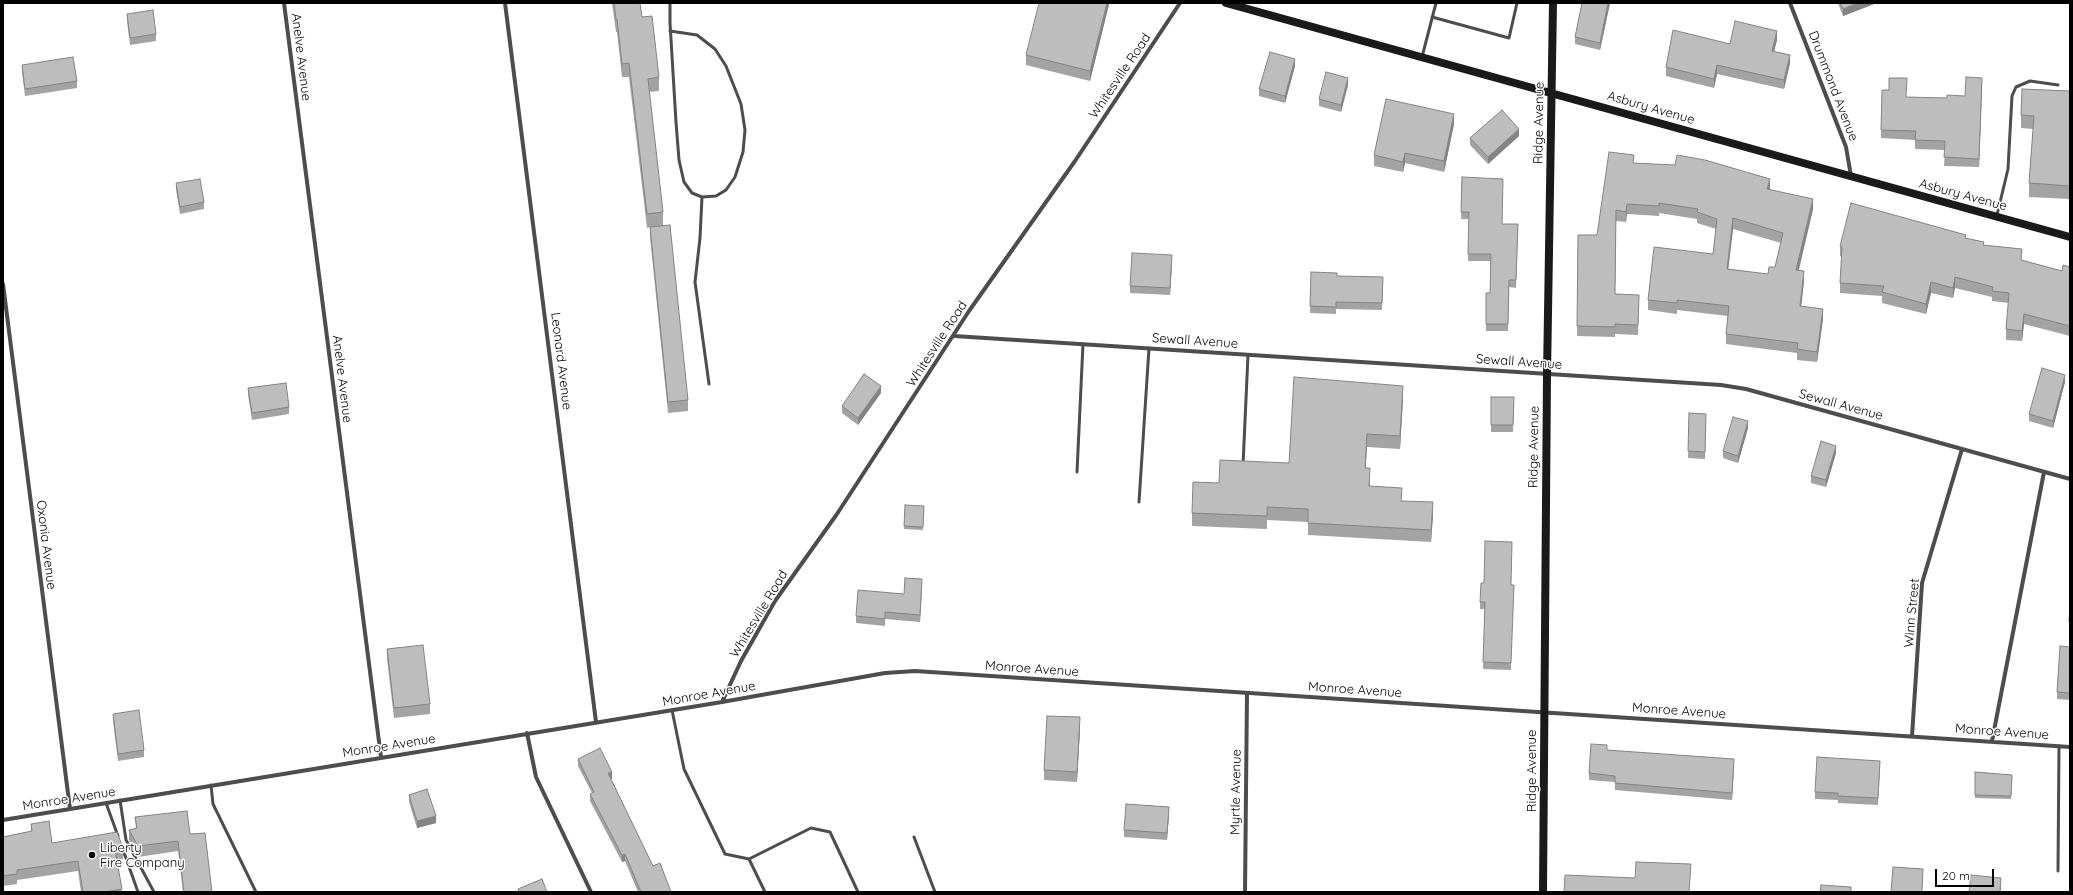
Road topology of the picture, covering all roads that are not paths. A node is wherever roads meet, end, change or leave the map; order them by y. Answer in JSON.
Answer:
{"nodes":[{"id":1,"x":284,"y":3,"type":"edge"},
{"id":2,"x":505,"y":3,"type":"edge"},
{"id":3,"x":670,"y":3,"type":"edge"},
{"id":4,"x":1180,"y":3,"type":"edge"},
{"id":5,"x":1226,"y":3,"type":"edge"},
{"id":6,"x":1436,"y":3,"type":"edge"},
{"id":7,"x":1517,"y":3,"type":"edge"},
{"id":8,"x":1553,"y":3,"type":"edge"},
{"id":9,"x":1790,"y":3,"type":"edge"},
{"id":10,"x":1432,"y":17,"type":"junction"},
{"id":11,"x":670,"y":31,"type":"junction"},
{"id":12,"x":1422,"y":57,"type":"junction"},
{"id":13,"x":2058,"y":85,"type":"dead end"},
{"id":14,"x":1551,"y":93,"type":"junction"},
{"id":15,"x":1851,"y":177,"type":"junction"},
{"id":16,"x":702,"y":197,"type":"junction"},
{"id":17,"x":1996,"y":217,"type":"junction"},
{"id":18,"x":2070,"y":237,"type":"edge"},
{"id":19,"x":3,"y":284,"type":"edge"},
{"id":20,"x":954,"y":336,"type":"junction"},
{"id":21,"x":1083,"y":344,"type":"junction"},
{"id":22,"x":1149,"y":348,"type":"junction"},
{"id":23,"x":1248,"y":354,"type":"junction"},
{"id":24,"x":1547,"y":374,"type":"junction"},
{"id":25,"x":709,"y":384,"type":"dead end"},
{"id":26,"x":1962,"y":449,"type":"junction"},
{"id":27,"x":1242,"y":471,"type":"edge"},
{"id":28,"x":1077,"y":472,"type":"dead end"},
{"id":29,"x":2044,"y":472,"type":"junction"},
{"id":30,"x":2070,"y":479,"type":"edge"},
{"id":31,"x":1138,"y":502,"type":"dead end"},
{"id":32,"x":1247,"y":693,"type":"junction"},
{"id":33,"x":722,"y":702,"type":"junction"},
{"id":34,"x":672,"y":710,"type":"junction"},
{"id":35,"x":1544,"y":712,"type":"junction"},
{"id":36,"x":596,"y":722,"type":"junction"},
{"id":37,"x":527,"y":733,"type":"junction"},
{"id":38,"x":1912,"y":736,"type":"junction"},
{"id":39,"x":1992,"y":742,"type":"junction"},
{"id":40,"x":2059,"y":746,"type":"junction"},
{"id":41,"x":2070,"y":747,"type":"edge"},
{"id":42,"x":381,"y":757,"type":"junction"},
{"id":43,"x":211,"y":785,"type":"junction"},
{"id":44,"x":120,"y":800,"type":"junction"},
{"id":45,"x":106,"y":803,"type":"junction"},
{"id":46,"x":70,"y":808,"type":"junction"},
{"id":47,"x":3,"y":820,"type":"edge"},
{"id":48,"x":914,"y":837,"type":"dead end"},
{"id":49,"x":749,"y":859,"type":"junction"},
{"id":50,"x":2058,"y":871,"type":"dead end"},
{"id":51,"x":138,"y":892,"type":"edge"},
{"id":52,"x":154,"y":892,"type":"edge"},
{"id":53,"x":256,"y":892,"type":"edge"},
{"id":54,"x":591,"y":892,"type":"edge"},
{"id":55,"x":765,"y":892,"type":"edge"},
{"id":56,"x":858,"y":892,"type":"edge"},
{"id":57,"x":935,"y":892,"type":"edge"},
{"id":58,"x":1245,"y":892,"type":"edge"},
{"id":59,"x":1543,"y":892,"type":"edge"}],
"edges":[{"from":1,"to":42,"type":"street","name":"Anelve Avenue"},
{"from":2,"to":36,"type":"street","name":"Leonard Avenue"},
{"from":3,"to":11,"type":"lane"},
{"from":4,"to":20,"type":"street","name":"Whitesville Road"},
{"from":5,"to":12,"type":"street","name":"Asbury Avenue"},
{"from":6,"to":10,"type":"lane"},
{"from":7,"to":10,"type":"lane"},
{"from":8,"to":14,"type":"street","name":"Ridge Avenue"},
{"from":9,"to":15,"type":"street","name":"Drummond Avenue"},
{"from":10,"to":12,"type":"lane"},
{"from":11,"to":16,"type":"lane"},
{"from":11,"to":16,"type":"lane"},
{"from":12,"to":14,"type":"street","name":"Asbury Avenue"},
{"from":13,"to":17,"type":"lane"},
{"from":14,"to":15,"type":"street","name":"Asbury Avenue"},
{"from":14,"to":24,"type":"street","name":"Ridge Avenue"},
{"from":15,"to":17,"type":"street","name":"Asbury Avenue"},
{"from":16,"to":25,"type":"lane"},
{"from":17,"to":18,"type":"street","name":"Asbury Avenue"},
{"from":19,"to":46,"type":"street","name":"Oxonia Avenue"},
{"from":20,"to":21,"type":"street","name":"Sewall Avenue"},
{"from":20,"to":33,"type":"street","name":"Whitesville Road"},
{"from":21,"to":22,"type":"street","name":"Sewall Avenue"},
{"from":21,"to":28,"type":"lane"},
{"from":22,"to":23,"type":"street","name":"Sewall Avenue"},
{"from":22,"to":31,"type":"lane"},
{"from":23,"to":24,"type":"street","name":"Sewall Avenue"},
{"from":23,"to":27,"type":"lane"},
{"from":24,"to":26,"type":"street","name":"Sewall Avenue"},
{"from":24,"to":35,"type":"street","name":"Ridge Avenue"},
{"from":26,"to":29,"type":"street","name":"Sewall Avenue"},
{"from":26,"to":38,"type":"street","name":"Winn Street"},
{"from":29,"to":30,"type":"street","name":"Sewall Avenue"},
{"from":29,"to":39,"type":"street"},
{"from":32,"to":33,"type":"street","name":"Monroe Avenue"},
{"from":32,"to":35,"type":"street","name":"Monroe Avenue"},
{"from":32,"to":58,"type":"street","name":"Myrtle Avenue"},
{"from":33,"to":34,"type":"street","name":"Monroe Avenue"},
{"from":34,"to":36,"type":"street","name":"Monroe Avenue"},
{"from":34,"to":49,"type":"lane"},
{"from":35,"to":38,"type":"street","name":"Monroe Avenue"},
{"from":35,"to":59,"type":"street","name":"Ridge Avenue"},
{"from":36,"to":37,"type":"street","name":"Monroe Avenue"},
{"from":37,"to":42,"type":"street","name":"Monroe Avenue"},
{"from":37,"to":54,"type":"street"},
{"from":38,"to":39,"type":"street","name":"Monroe Avenue"},
{"from":39,"to":40,"type":"street","name":"Monroe Avenue"},
{"from":40,"to":41,"type":"street","name":"Monroe Avenue"},
{"from":40,"to":50,"type":"lane"},
{"from":42,"to":43,"type":"street","name":"Monroe Avenue"},
{"from":43,"to":44,"type":"street","name":"Monroe Avenue"},
{"from":43,"to":53,"type":"lane"},
{"from":44,"to":45,"type":"street","name":"Monroe Avenue"},
{"from":44,"to":52,"type":"lane"},
{"from":45,"to":46,"type":"street","name":"Monroe Avenue"},
{"from":45,"to":51,"type":"lane"},
{"from":46,"to":47,"type":"street","name":"Monroe Avenue"},
{"from":48,"to":57,"type":"lane"},
{"from":49,"to":55,"type":"lane"},
{"from":49,"to":56,"type":"lane"}]}
